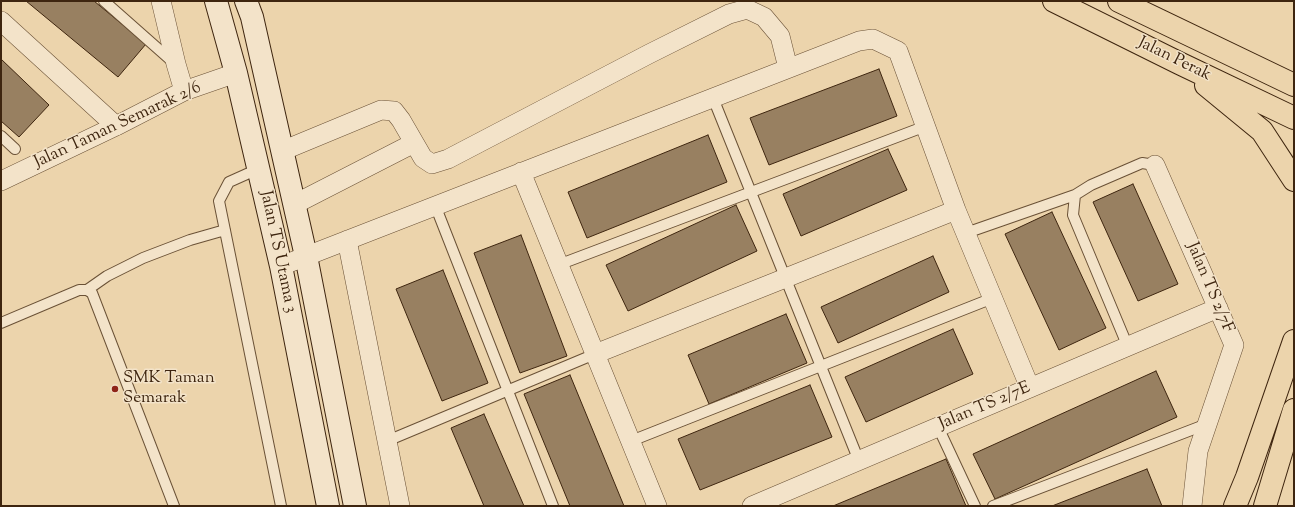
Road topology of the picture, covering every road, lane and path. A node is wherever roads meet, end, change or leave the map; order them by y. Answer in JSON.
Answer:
{"nodes":[{"id":1,"x":104,"y":1,"type":"edge"},
{"id":2,"x":161,"y":1,"type":"edge"},
{"id":3,"x":216,"y":1,"type":"edge"},
{"id":4,"x":246,"y":1,"type":"edge"},
{"id":5,"x":1054,"y":1,"type":"edge"},
{"id":6,"x":1119,"y":1,"type":"edge"},
{"id":7,"x":1,"y":21,"type":"edge"},
{"id":8,"x":1179,"y":63,"type":"junction"},
{"id":9,"x":176,"y":64,"type":"junction"},
{"id":10,"x":788,"y":68,"type":"junction"},
{"id":11,"x":236,"y":73,"type":"junction"},
{"id":12,"x":1292,"y":83,"type":"edge"},
{"id":13,"x":184,"y":91,"type":"junction"},
{"id":14,"x":712,"y":98,"type":"junction"},
{"id":15,"x":1294,"y":118,"type":"edge"},
{"id":16,"x":116,"y":126,"type":"junction"},
{"id":17,"x":926,"y":126,"type":"junction"},
{"id":18,"x":1,"y":136,"type":"edge"},
{"id":19,"x":414,"y":143,"type":"junction"},
{"id":20,"x":15,"y":148,"type":"dead end"},
{"id":21,"x":282,"y":151,"type":"junction"},
{"id":22,"x":1155,"y":165,"type":"joint"},
{"id":23,"x":258,"y":170,"type":"junction"},
{"id":24,"x":521,"y":172,"type":"junction"},
{"id":25,"x":1294,"y":180,"type":"edge"},
{"id":26,"x":1,"y":181,"type":"edge"},
{"id":27,"x":751,"y":192,"type":"junction"},
{"id":28,"x":1075,"y":195,"type":"junction"},
{"id":29,"x":294,"y":204,"type":"junction"},
{"id":30,"x":435,"y":206,"type":"junction"},
{"id":31,"x":956,"y":210,"type":"junction"},
{"id":32,"x":225,"y":230,"type":"junction"},
{"id":33,"x":966,"y":233,"type":"junction"},
{"id":34,"x":347,"y":240,"type":"junction"},
{"id":35,"x":306,"y":256,"type":"junction"},
{"id":36,"x":558,"y":265,"type":"junction"},
{"id":37,"x":281,"y":266,"type":"junction"},
{"id":38,"x":785,"y":278,"type":"junction"},
{"id":39,"x":87,"y":290,"type":"junction"},
{"id":40,"x":993,"y":298,"type":"junction"},
{"id":41,"x":1218,"y":308,"type":"junction"},
{"id":42,"x":1,"y":323,"type":"edge"},
{"id":43,"x":1294,"y":340,"type":"edge"},
{"id":44,"x":1128,"y":347,"type":"junction"},
{"id":45,"x":595,"y":354,"type":"junction"},
{"id":46,"x":821,"y":366,"type":"junction"},
{"id":47,"x":1030,"y":388,"type":"junction"},
{"id":48,"x":508,"y":390,"type":"junction"},
{"id":49,"x":1294,"y":410,"type":"edge"},
{"id":50,"x":1207,"y":424,"type":"junction"},
{"id":51,"x":938,"y":427,"type":"junction"},
{"id":52,"x":387,"y":441,"type":"junction"},
{"id":53,"x":631,"y":441,"type":"junction"},
{"id":54,"x":859,"y":461,"type":"junction"},
{"id":55,"x":1247,"y":477,"type":"junction"},
{"id":56,"x":174,"y":506,"type":"edge"},
{"id":57,"x":281,"y":506,"type":"edge"},
{"id":58,"x":328,"y":506,"type":"edge"},
{"id":59,"x":355,"y":506,"type":"edge"},
{"id":60,"x":400,"y":506,"type":"edge"},
{"id":61,"x":554,"y":506,"type":"edge"},
{"id":62,"x":657,"y":506,"type":"edge"},
{"id":63,"x":752,"y":506,"type":"edge"},
{"id":64,"x":975,"y":506,"type":"edge"},
{"id":65,"x":992,"y":506,"type":"edge"},
{"id":66,"x":1192,"y":506,"type":"edge"},
{"id":67,"x":1235,"y":506,"type":"edge"},
{"id":68,"x":1243,"y":506,"type":"edge"},
{"id":69,"x":1265,"y":506,"type":"edge"}],
"edges":[{"from":1,"to":9,"type":"lane"},
{"from":2,"to":9,"type":"street"},
{"from":3,"to":11,"type":"street","name":"Jalan TS Utama 3"},
{"from":4,"to":21,"type":"street","name":"Jalan TS Utama 3"},
{"from":5,"to":8,"type":"main road","name":"Jalan Perak"},
{"from":6,"to":12,"type":"main road","name":"Jalan Perak"},
{"from":7,"to":16,"type":"street"},
{"from":8,"to":15,"type":"main road","name":"Jalan Perak"},
{"from":8,"to":25,"type":"main road"},
{"from":9,"to":13,"type":"street"},
{"from":10,"to":14,"type":"street"},
{"from":10,"to":17,"type":"street"},
{"from":10,"to":19,"type":"street"},
{"from":11,"to":13,"type":"street","name":"Jalan Taman Semarak 2/6"},
{"from":11,"to":23,"type":"street","name":"Jalan TS Utama 3"},
{"from":13,"to":16,"type":"street","name":"Jalan Taman Semarak 2/6"},
{"from":14,"to":24,"type":"street"},
{"from":14,"to":27,"type":"lane"},
{"from":16,"to":26,"type":"street","name":"Jalan Taman Semarak 2/6"},
{"from":17,"to":27,"type":"lane"},
{"from":17,"to":31,"type":"street"},
{"from":18,"to":20,"type":"lane"},
{"from":19,"to":21,"type":"street"},
{"from":19,"to":29,"type":"street"},
{"from":21,"to":29,"type":"street","name":"Jalan TS Utama 3"},
{"from":22,"to":28,"type":"lane"},
{"from":22,"to":41,"type":"street","name":"Jalan TS 2/7F"},
{"from":23,"to":32,"type":"lane"},
{"from":23,"to":37,"type":"street","name":"Jalan TS Utama 3"},
{"from":24,"to":30,"type":"street"},
{"from":24,"to":36,"type":"street"},
{"from":27,"to":36,"type":"lane"},
{"from":27,"to":38,"type":"lane"},
{"from":28,"to":33,"type":"lane"},
{"from":28,"to":44,"type":"lane"},
{"from":29,"to":35,"type":"street","name":"Jalan TS Utama 3"},
{"from":30,"to":34,"type":"street"},
{"from":30,"to":48,"type":"lane"},
{"from":31,"to":33,"type":"street"},
{"from":31,"to":38,"type":"street"},
{"from":32,"to":39,"type":"lane"},
{"from":32,"to":57,"type":"lane"},
{"from":33,"to":40,"type":"street"},
{"from":34,"to":35,"type":"street"},
{"from":34,"to":52,"type":"street"},
{"from":35,"to":37,"type":"street"},
{"from":35,"to":59,"type":"street","name":"Jalan TS Utama 3"},
{"from":36,"to":45,"type":"street"},
{"from":37,"to":58,"type":"street","name":"Jalan TS Utama 3"},
{"from":38,"to":45,"type":"street"},
{"from":38,"to":46,"type":"lane"},
{"from":39,"to":42,"type":"lane"},
{"from":39,"to":56,"type":"lane"},
{"from":40,"to":46,"type":"lane"},
{"from":40,"to":47,"type":"street"},
{"from":41,"to":44,"type":"street","name":"Jalan TS 2/7E"},
{"from":41,"to":50,"type":"street","name":"Jalan TS 2/7F"},
{"from":43,"to":55,"type":"main road"},
{"from":44,"to":47,"type":"street","name":"Jalan TS 2/7E"},
{"from":45,"to":48,"type":"lane"},
{"from":45,"to":53,"type":"street"},
{"from":46,"to":53,"type":"lane"},
{"from":46,"to":54,"type":"lane"},
{"from":47,"to":51,"type":"street","name":"Jalan TS 2/7E"},
{"from":48,"to":52,"type":"lane"},
{"from":48,"to":61,"type":"lane"},
{"from":49,"to":69,"type":"main road"},
{"from":50,"to":65,"type":"lane"},
{"from":50,"to":66,"type":"street","name":"Jalan TS 2/7F"},
{"from":51,"to":54,"type":"street","name":"Jalan TS 2/7E"},
{"from":51,"to":64,"type":"lane"},
{"from":52,"to":60,"type":"street"},
{"from":53,"to":62,"type":"street"},
{"from":54,"to":63,"type":"street","name":"Jalan TS 2/7E"},
{"from":55,"to":67,"type":"main road"},
{"from":55,"to":68,"type":"main road"}]}
